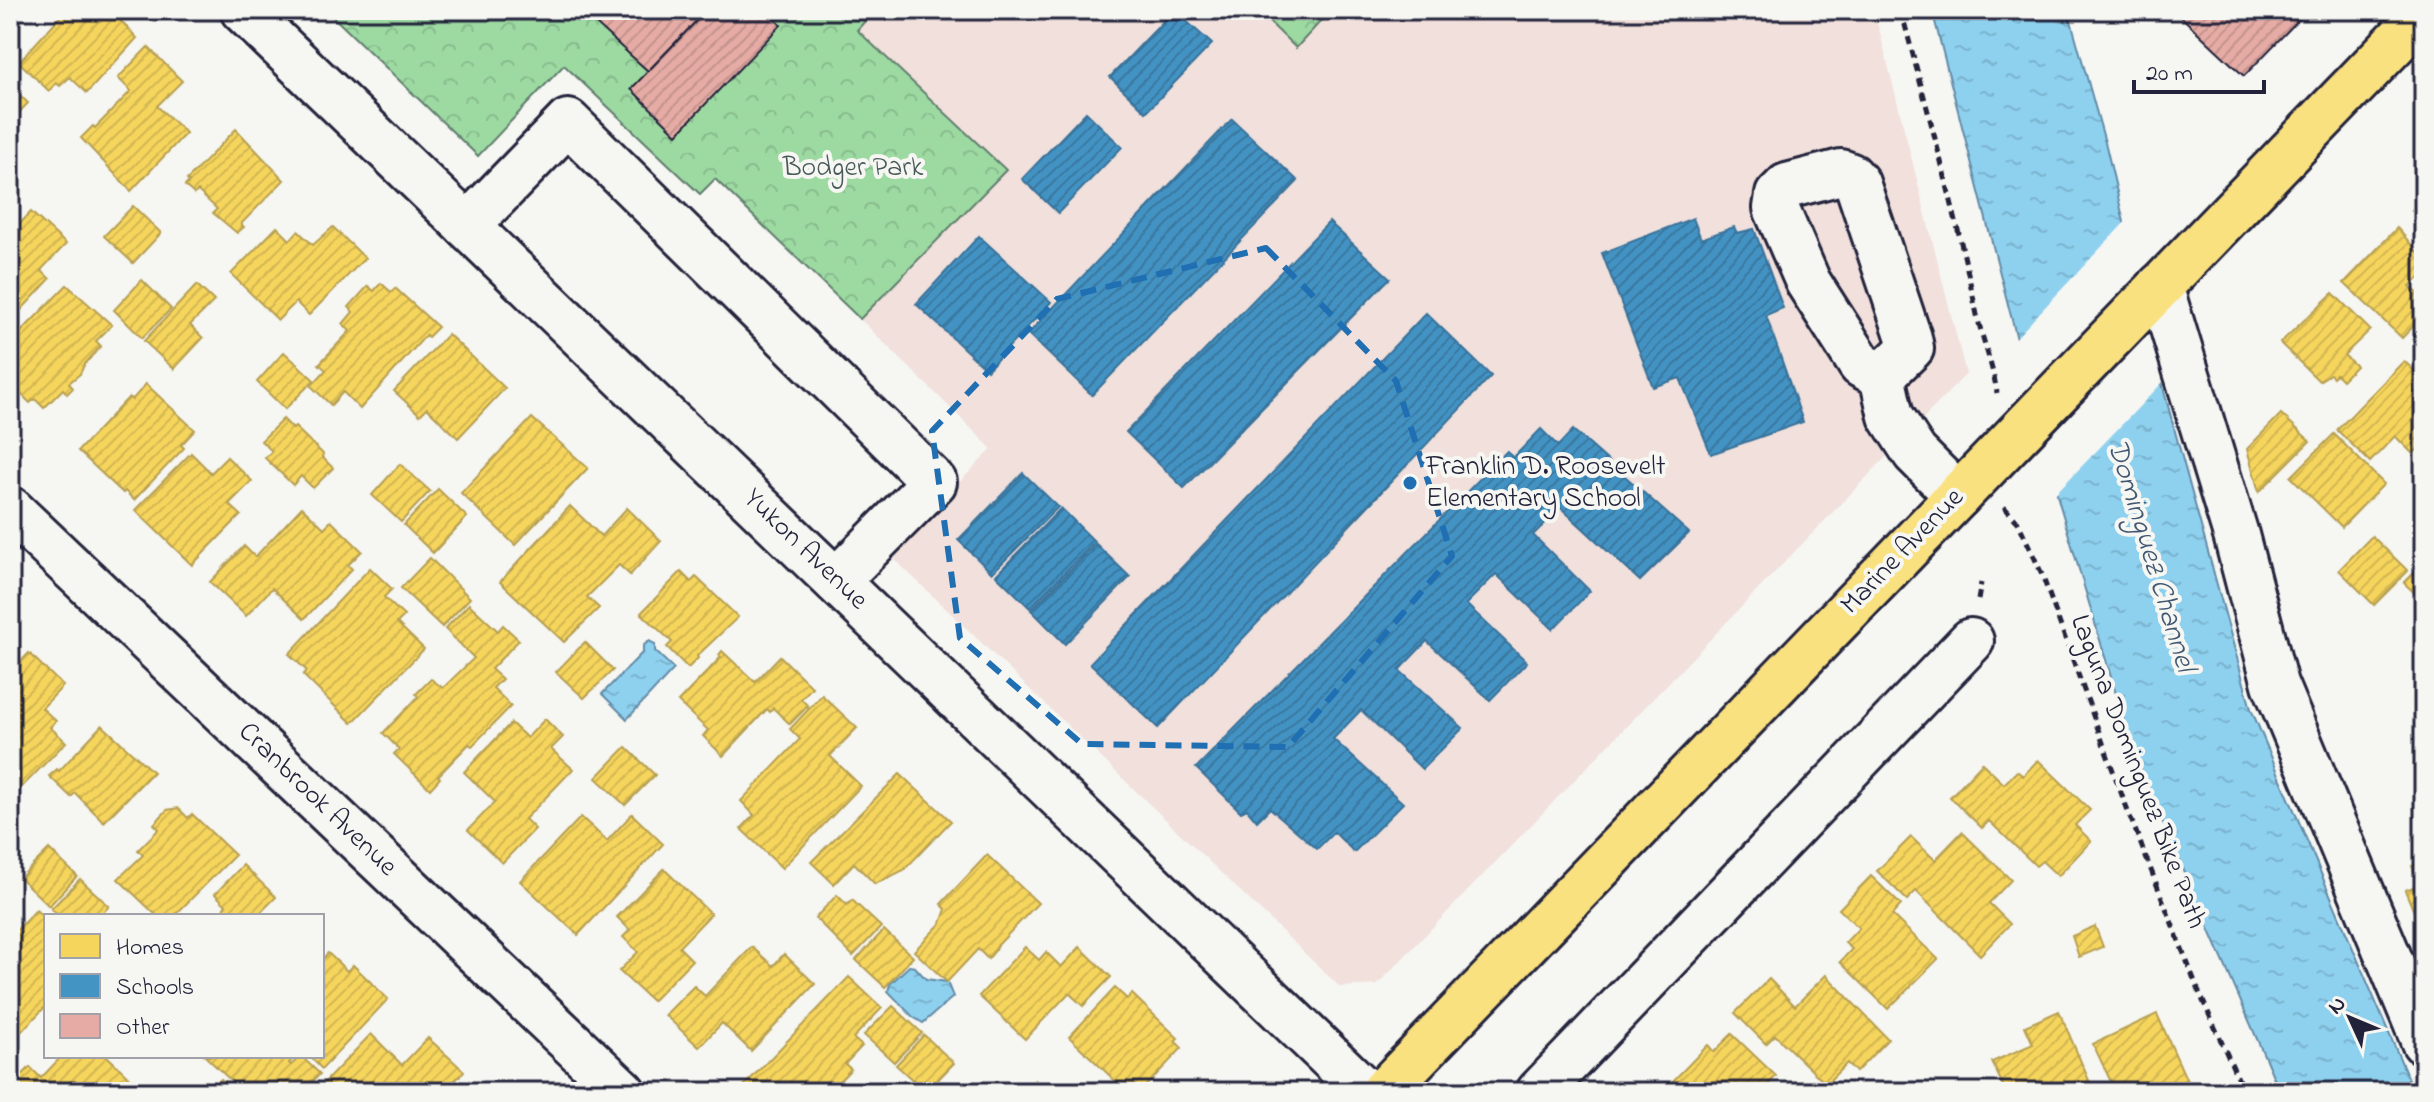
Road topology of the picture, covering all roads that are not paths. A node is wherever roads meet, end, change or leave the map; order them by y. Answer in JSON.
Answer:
{"nodes":[{"id":1,"x":243,"y":10,"type":"edge"},
{"id":2,"x":2424,"y":13,"type":"edge"},
{"id":3,"x":467,"y":226,"type":"junction"},
{"id":4,"x":2158,"y":288,"type":"junction"},
{"id":5,"x":1882,"y":376,"type":"dead end"},
{"id":6,"x":1967,"y":487,"type":"junction"},
{"id":7,"x":10,"y":509,"type":"edge"},
{"id":8,"x":836,"y":581,"type":"junction"},
{"id":9,"x":1971,"y":641,"type":"dead end"},
{"id":10,"x":2424,"y":1042,"type":"edge"},
{"id":11,"x":623,"y":1092,"type":"edge"},
{"id":12,"x":1366,"y":1092,"type":"edge"},
{"id":13,"x":1383,"y":1092,"type":"edge"},
{"id":14,"x":1539,"y":1092,"type":"edge"}],
"edges":[{"from":1,"to":3,"type":"street","name":"Yukon Avenue"},
{"from":2,"to":4,"type":"main road","name":"Marine Avenue"},
{"from":3,"to":8,"type":"street","name":"Yukon Avenue"},
{"from":3,"to":8,"type":"street"},
{"from":4,"to":6,"type":"main road","name":"Marine Avenue"},
{"from":4,"to":10,"type":"street"},
{"from":5,"to":6,"type":"street"},
{"from":6,"to":13,"type":"main road","name":"Marine Avenue"},
{"from":7,"to":11,"type":"street","name":"Cranbrook Avenue"},
{"from":8,"to":12,"type":"street","name":"Yukon Avenue"},
{"from":9,"to":14,"type":"street"}]}
